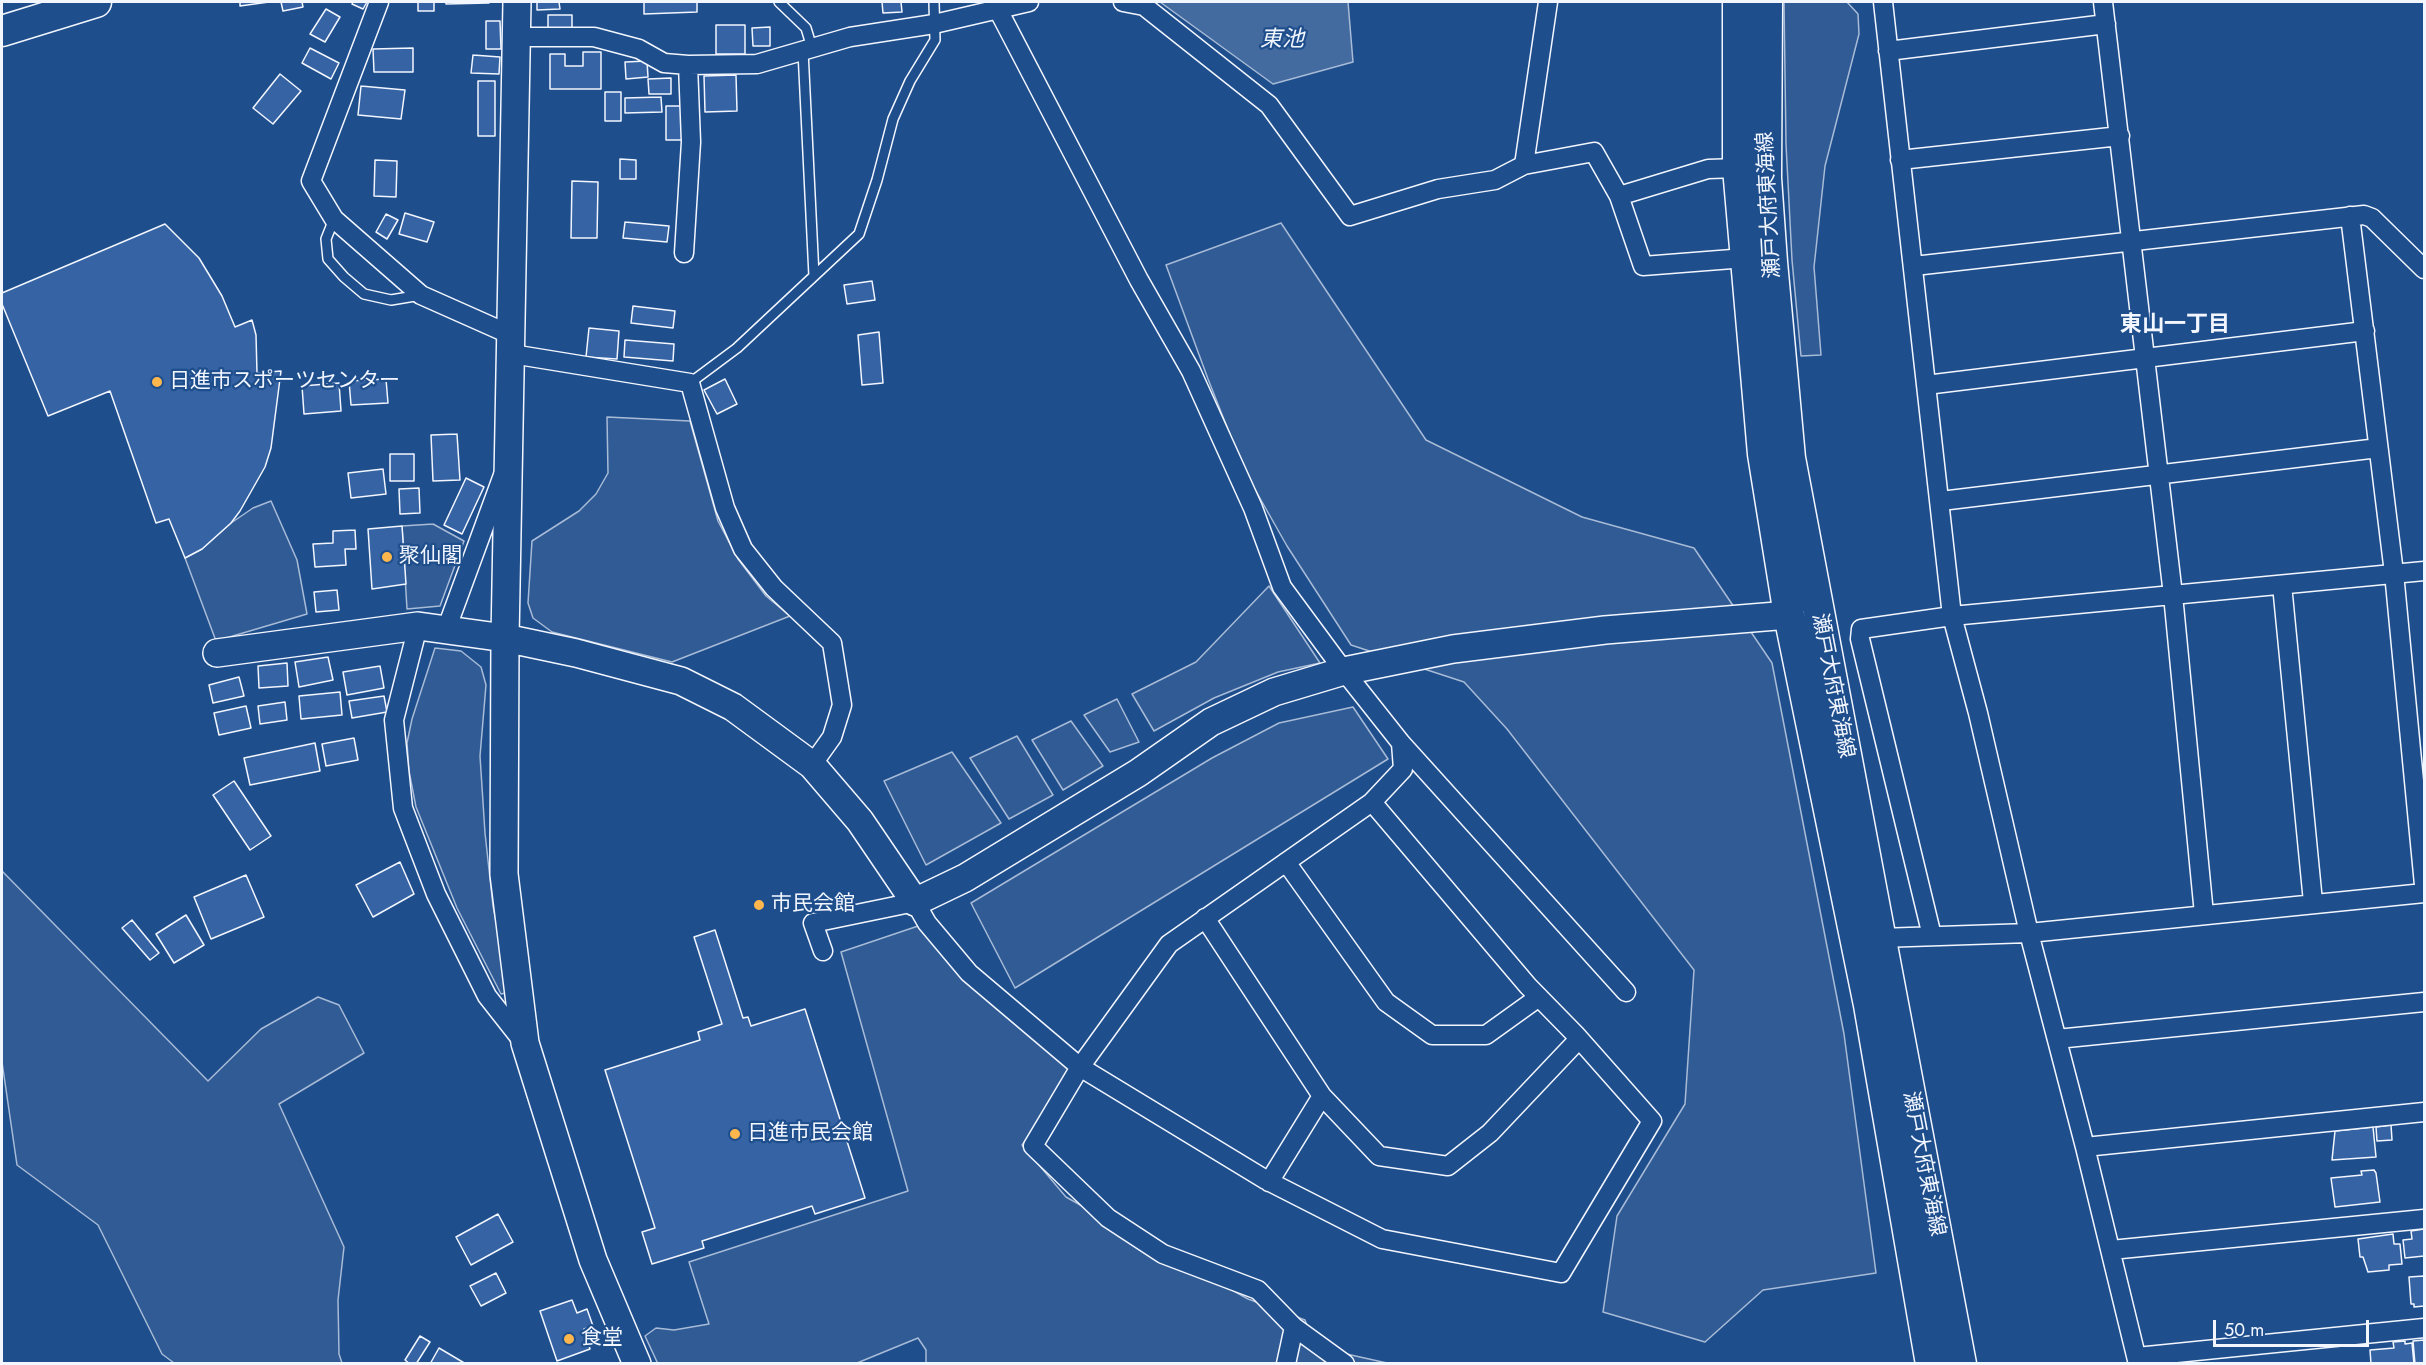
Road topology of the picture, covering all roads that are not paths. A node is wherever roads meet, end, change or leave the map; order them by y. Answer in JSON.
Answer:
{"nodes":[{"id":1,"x":96,"y":2,"type":"edge"},
{"id":2,"x":379,"y":2,"type":"edge"},
{"id":3,"x":517,"y":2,"type":"edge"},
{"id":4,"x":779,"y":2,"type":"edge"},
{"id":5,"x":934,"y":2,"type":"edge"},
{"id":6,"x":1029,"y":2,"type":"edge"},
{"id":7,"x":1130,"y":2,"type":"edge"},
{"id":8,"x":1548,"y":2,"type":"edge"},
{"id":9,"x":1738,"y":2,"type":"edge"},
{"id":10,"x":1767,"y":2,"type":"edge"},
{"id":11,"x":1883,"y":2,"type":"edge"},
{"id":12,"x":2103,"y":2,"type":"edge"},
{"id":13,"x":996,"y":5,"type":"edge"},
{"id":14,"x":934,"y":24,"type":"junction"},
{"id":15,"x":2106,"y":24,"type":"junction"},
{"id":16,"x":2,"y":31,"type":"edge"},
{"id":17,"x":517,"y":37,"type":"junction"},
{"id":18,"x":807,"y":49,"type":"junction"},
{"id":19,"x":1888,"y":51,"type":"junction"},
{"id":20,"x":688,"y":66,"type":"junction"},
{"id":21,"x":2120,"y":136,"type":"junction"},
{"id":22,"x":1900,"y":160,"type":"junction"},
{"id":23,"x":1524,"y":165,"type":"junction"},
{"id":24,"x":1738,"y":168,"type":"junction"},
{"id":25,"x":1618,"y":196,"type":"junction"},
{"id":26,"x":2350,"y":216,"type":"junction"},
{"id":27,"x":334,"y":219,"type":"junction"},
{"id":28,"x":2133,"y":241,"type":"junction"},
{"id":29,"x":684,"y":253,"type":"dead end"},
{"id":30,"x":1745,"y":258,"type":"junction"},
{"id":31,"x":1914,"y":266,"type":"junction"},
{"id":32,"x":2424,"y":269,"type":"edge"},
{"id":33,"x":814,"y":276,"type":"junction"},
{"id":34,"x":421,"y":295,"type":"junction"},
{"id":35,"x":2365,"y":331,"type":"junction"},
{"id":36,"x":512,"y":344,"type":"junction"},
{"id":37,"x":2146,"y":359,"type":"junction"},
{"id":38,"x":690,"y":383,"type":"junction"},
{"id":39,"x":1926,"y":385,"type":"junction"},
{"id":40,"x":2378,"y":448,"type":"junction"},
{"id":41,"x":509,"y":456,"type":"junction"},
{"id":42,"x":2159,"y":475,"type":"junction"},
{"id":43,"x":1941,"y":501,"type":"junction"},
{"id":44,"x":2424,"y":571,"type":"edge"},
{"id":45,"x":2394,"y":573,"type":"junction"},
{"id":46,"x":2282,"y":585,"type":"junction"},
{"id":47,"x":2173,"y":595,"type":"junction"},
{"id":48,"x":1789,"y":615,"type":"junction"},
{"id":49,"x":1952,"y":616,"type":"junction"},
{"id":50,"x":418,"y":626,"type":"junction"},
{"id":51,"x":446,"y":630,"type":"junction"},
{"id":52,"x":505,"y":638,"type":"junction"},
{"id":53,"x":217,"y":653,"type":"dead end"},
{"id":54,"x":1344,"y":671,"type":"junction"},
{"id":55,"x":1401,"y":743,"type":"junction"},
{"id":56,"x":812,"y":765,"type":"junction"},
{"id":57,"x":2420,"y":786,"type":"edge"},
{"id":58,"x":1372,"y":802,"type":"junction"},
{"id":59,"x":1286,"y":862,"type":"junction"},
{"id":60,"x":2424,"y":885,"type":"edge"},
{"id":61,"x":2424,"y":893,"type":"edge"},
{"id":62,"x":915,"y":902,"type":"junction"},
{"id":63,"x":2313,"y":902,"type":"junction"},
{"id":64,"x":2204,"y":914,"type":"junction"},
{"id":65,"x":1205,"y":918,"type":"junction"},
{"id":66,"x":2029,"y":933,"type":"junction"},
{"id":67,"x":1932,"y":936,"type":"junction"},
{"id":68,"x":1880,"y":938,"type":"junction"},
{"id":69,"x":823,"y":951,"type":"dead end"},
{"id":70,"x":1626,"y":992,"type":"dead end"},
{"id":71,"x":1539,"y":997,"type":"junction"},
{"id":72,"x":2424,"y":1002,"type":"edge"},
{"id":73,"x":1579,"y":1038,"type":"junction"},
{"id":74,"x":2057,"y":1038,"type":"junction"},
{"id":75,"x":525,"y":1043,"type":"junction"},
{"id":76,"x":1080,"y":1067,"type":"junction"},
{"id":77,"x":1322,"y":1096,"type":"junction"},
{"id":78,"x":2424,"y":1112,"type":"edge"},
{"id":79,"x":2085,"y":1147,"type":"junction"},
{"id":80,"x":1269,"y":1182,"type":"junction"},
{"id":81,"x":2424,"y":1219,"type":"edge"},
{"id":82,"x":2111,"y":1250,"type":"junction"},
{"id":83,"x":1294,"y":1327,"type":"junction"},
{"id":84,"x":2424,"y":1328,"type":"edge"},
{"id":85,"x":2138,"y":1360,"type":"edge"},
{"id":86,"x":637,"y":1364,"type":"edge"},
{"id":87,"x":1286,"y":1364,"type":"edge"},
{"id":88,"x":1346,"y":1364,"type":"edge"},
{"id":89,"x":1931,"y":1364,"type":"edge"},
{"id":90,"x":1961,"y":1364,"type":"edge"}],
"edges":[{"from":1,"to":16,"type":"main road"},
{"from":2,"to":27,"type":"street"},
{"from":3,"to":17,"type":"street"},
{"from":4,"to":18,"type":"lane"},
{"from":5,"to":14,"type":"lane"},
{"from":6,"to":13,"type":"street"},
{"from":7,"to":23,"type":"street"},
{"from":8,"to":23,"type":"street"},
{"from":9,"to":24,"type":"main road","name":"瀬戸大府東海線"},
{"from":10,"to":68,"type":"main road","name":"瀬戸大府東海線"},
{"from":11,"to":19,"type":"street"},
{"from":12,"to":15,"type":"street"},
{"from":13,"to":14,"type":"street"},
{"from":13,"to":54,"type":"street"},
{"from":14,"to":18,"type":"street"},
{"from":14,"to":33,"type":"lane"},
{"from":15,"to":19,"type":"street"},
{"from":15,"to":21,"type":"street"},
{"from":17,"to":20,"type":"street"},
{"from":17,"to":36,"type":"street"},
{"from":18,"to":20,"type":"street"},
{"from":18,"to":33,"type":"lane"},
{"from":19,"to":22,"type":"street"},
{"from":20,"to":29,"type":"street"},
{"from":21,"to":22,"type":"street"},
{"from":21,"to":28,"type":"street"},
{"from":22,"to":31,"type":"street"},
{"from":23,"to":25,"type":"street"},
{"from":24,"to":25,"type":"street"},
{"from":24,"to":30,"type":"main road","name":"瀬戸大府東海線"},
{"from":25,"to":30,"type":"street"},
{"from":26,"to":28,"type":"street"},
{"from":26,"to":32,"type":"street"},
{"from":26,"to":35,"type":"street"},
{"from":27,"to":34,"type":"street"},
{"from":27,"to":34,"type":"lane"},
{"from":28,"to":31,"type":"street"},
{"from":28,"to":37,"type":"street"},
{"from":30,"to":48,"type":"main road","name":"瀬戸大府東海線"},
{"from":31,"to":39,"type":"street"},
{"from":33,"to":38,"type":"lane"},
{"from":34,"to":36,"type":"street"},
{"from":35,"to":37,"type":"street"},
{"from":35,"to":40,"type":"street"},
{"from":36,"to":38,"type":"street"},
{"from":36,"to":41,"type":"street"},
{"from":37,"to":39,"type":"street"},
{"from":37,"to":42,"type":"street"},
{"from":38,"to":56,"type":"street"},
{"from":39,"to":43,"type":"street"},
{"from":40,"to":42,"type":"street"},
{"from":40,"to":45,"type":"street"},
{"from":41,"to":51,"type":"street"},
{"from":41,"to":52,"type":"street"},
{"from":42,"to":43,"type":"street"},
{"from":42,"to":47,"type":"street"},
{"from":43,"to":49,"type":"street"},
{"from":44,"to":45,"type":"street"},
{"from":45,"to":46,"type":"street"},
{"from":45,"to":57,"type":"street"},
{"from":46,"to":47,"type":"street"},
{"from":46,"to":63,"type":"street"},
{"from":47,"to":49,"type":"street"},
{"from":47,"to":64,"type":"street"},
{"from":48,"to":54,"type":"street"},
{"from":48,"to":89,"type":"main road","name":"瀬戸大府東海線"},
{"from":49,"to":66,"type":"street"},
{"from":49,"to":67,"type":"street"},
{"from":50,"to":51,"type":"street"},
{"from":50,"to":53,"type":"street"},
{"from":50,"to":75,"type":"street"},
{"from":51,"to":52,"type":"street"},
{"from":52,"to":56,"type":"street"},
{"from":52,"to":75,"type":"street"},
{"from":54,"to":55,"type":"street"},
{"from":54,"to":62,"type":"street"},
{"from":55,"to":58,"type":"street"},
{"from":55,"to":70,"type":"street"},
{"from":56,"to":62,"type":"street"},
{"from":57,"to":60,"type":"street"},
{"from":58,"to":59,"type":"street"},
{"from":58,"to":71,"type":"street"},
{"from":59,"to":65,"type":"street"},
{"from":59,"to":71,"type":"street"},
{"from":61,"to":63,"type":"street"},
{"from":62,"to":69,"type":"street"},
{"from":62,"to":76,"type":"street"},
{"from":63,"to":64,"type":"street"},
{"from":64,"to":66,"type":"street"},
{"from":65,"to":76,"type":"street"},
{"from":65,"to":77,"type":"street"},
{"from":66,"to":67,"type":"street"},
{"from":66,"to":74,"type":"street"},
{"from":67,"to":68,"type":"street"},
{"from":68,"to":90,"type":"main road","name":"瀬戸大府東海線"},
{"from":71,"to":73,"type":"street"},
{"from":72,"to":74,"type":"street"},
{"from":73,"to":77,"type":"street"},
{"from":73,"to":80,"type":"street"},
{"from":74,"to":79,"type":"street"},
{"from":75,"to":86,"type":"street"},
{"from":76,"to":80,"type":"street"},
{"from":76,"to":83,"type":"street"},
{"from":77,"to":80,"type":"street"},
{"from":78,"to":79,"type":"street"},
{"from":79,"to":82,"type":"street"},
{"from":81,"to":82,"type":"street"},
{"from":82,"to":85,"type":"street"},
{"from":83,"to":87,"type":"street"},
{"from":83,"to":88,"type":"street"},
{"from":84,"to":85,"type":"street"}]}
